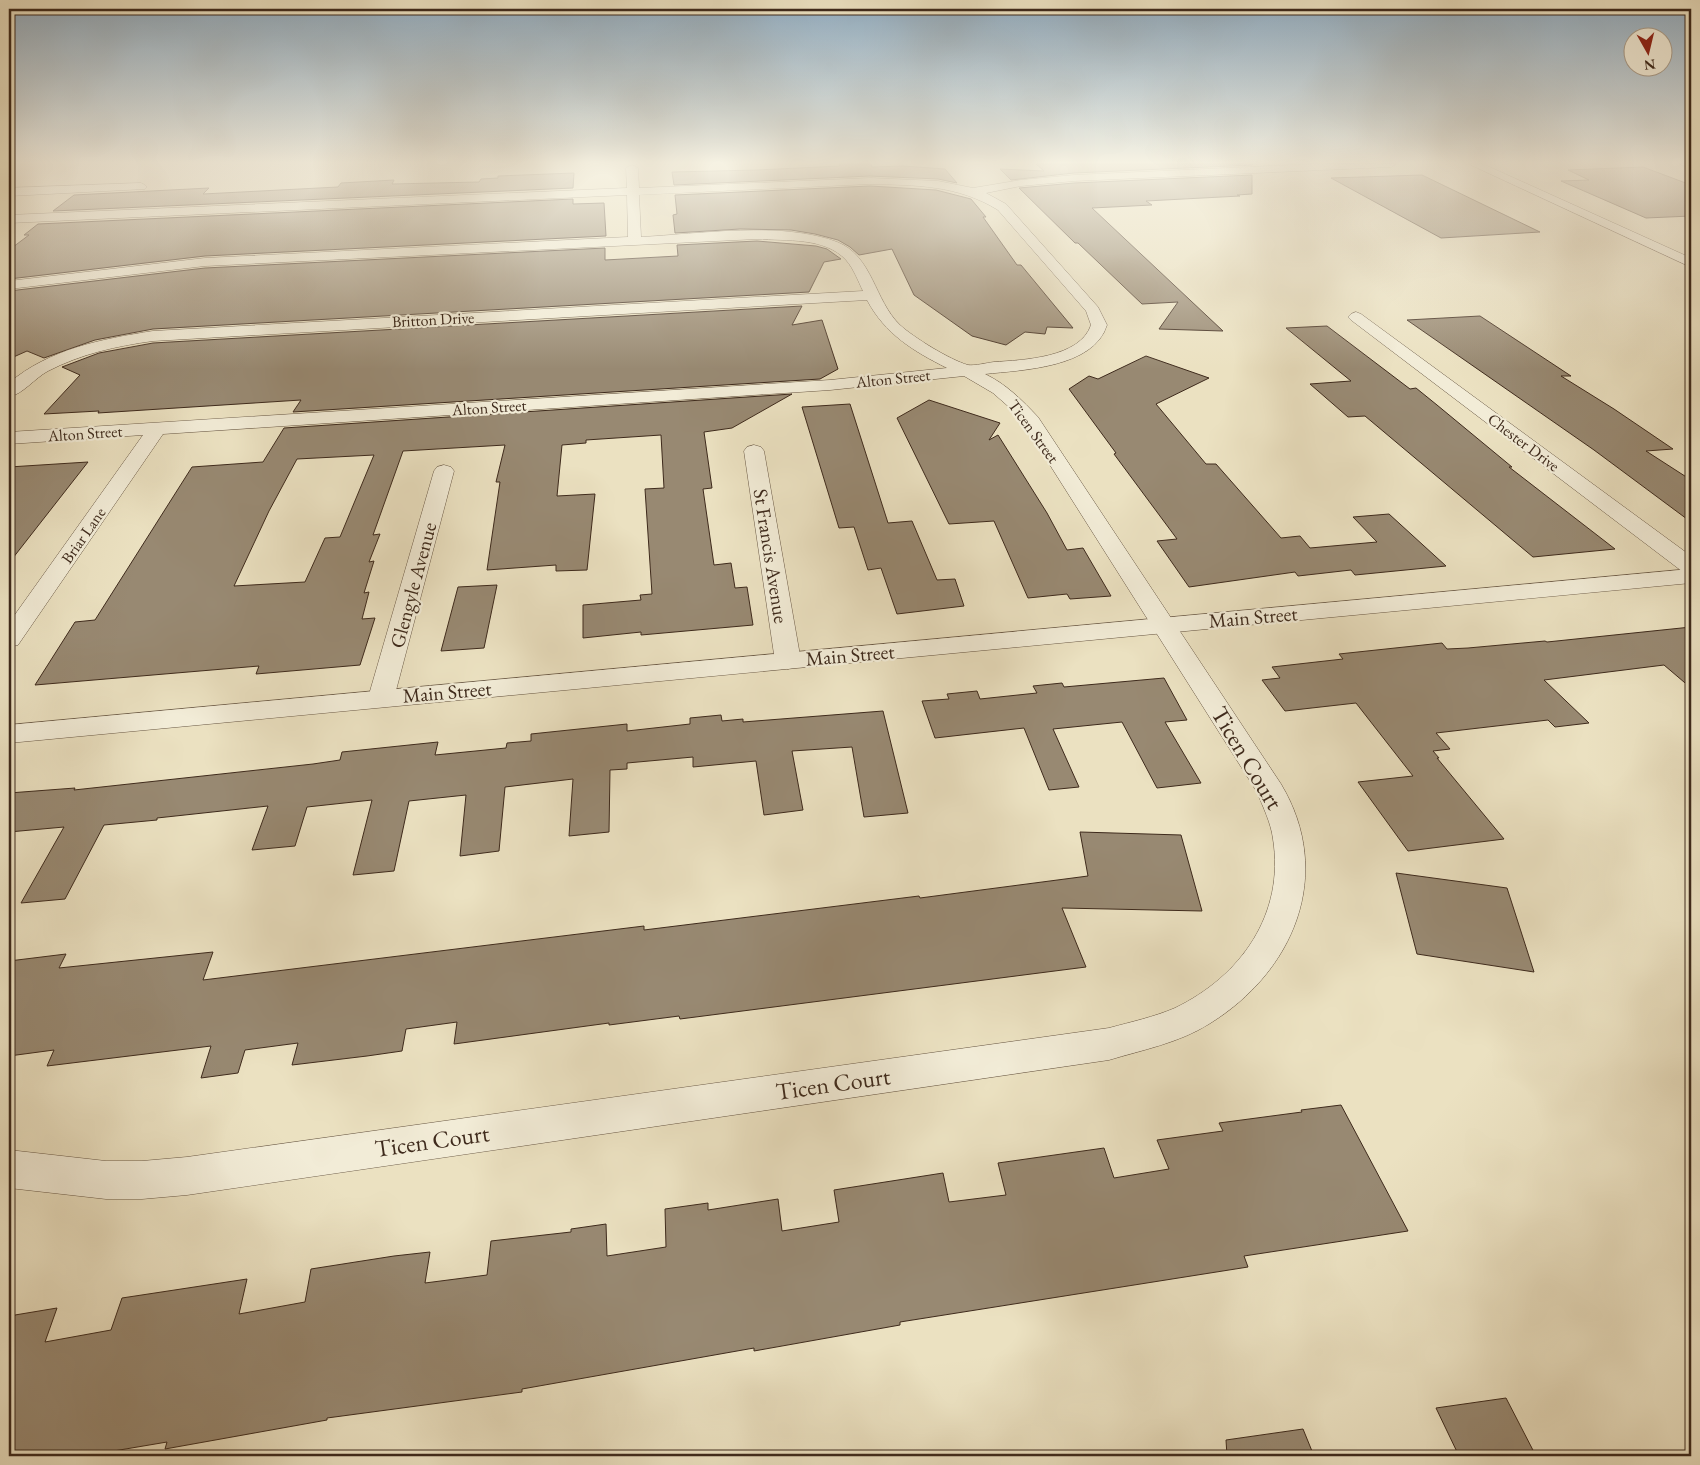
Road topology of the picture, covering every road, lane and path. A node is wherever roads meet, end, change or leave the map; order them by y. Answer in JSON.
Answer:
{"nodes":[{"id":1,"x":635,"y":232,"type":"edge"},
{"id":2,"x":1025,"y":232,"type":"edge"},
{"id":3,"x":1625,"y":232,"type":"edge"},
{"id":4,"x":635,"y":241,"type":"junction"},
{"id":5,"x":1691,"y":262,"type":"edge"},
{"id":6,"x":9,"y":285,"type":"edge"},
{"id":7,"x":871,"y":295,"type":"junction"},
{"id":8,"x":1356,"y":317,"type":"dead end"},
{"id":9,"x":969,"y":370,"type":"junction"},
{"id":10,"x":9,"y":392,"type":"edge"},
{"id":11,"x":157,"y":429,"type":"junction"},
{"id":12,"x":9,"y":438,"type":"edge"},
{"id":13,"x":754,"y":450,"type":"dead end"},
{"id":14,"x":444,"y":471,"type":"dead end"},
{"id":15,"x":1691,"y":567,"type":"edge"},
{"id":16,"x":1691,"y":576,"type":"edge"},
{"id":17,"x":1164,"y":626,"type":"junction"},
{"id":18,"x":9,"y":640,"type":"edge"},
{"id":19,"x":788,"y":661,"type":"junction"},
{"id":20,"x":381,"y":698,"type":"junction"},
{"id":21,"x":9,"y":734,"type":"edge"},
{"id":22,"x":9,"y":1170,"type":"edge"}],
"edges":[{"from":1,"to":4,"type":"street"},
{"from":2,"to":9,"type":"street","name":"Alton Street"},
{"from":3,"to":5,"type":"street"},
{"from":4,"to":6,"type":"street","name":"Ticen Street"},
{"from":4,"to":7,"type":"street","name":"Ticen Street"},
{"from":7,"to":9,"type":"street","name":"Ticen Street"},
{"from":7,"to":10,"type":"street","name":"Britton Drive"},
{"from":8,"to":15,"type":"street","name":"Chester Drive"},
{"from":9,"to":11,"type":"street","name":"Alton Street"},
{"from":9,"to":17,"type":"street","name":"Ticen Street"},
{"from":11,"to":12,"type":"street","name":"Alton Street"},
{"from":11,"to":18,"type":"street","name":"Briar Lane"},
{"from":13,"to":19,"type":"street","name":"St Francis Avenue"},
{"from":14,"to":20,"type":"street","name":"Glengyle Avenue"},
{"from":16,"to":17,"type":"street","name":"Main Street"},
{"from":17,"to":19,"type":"street","name":"Main Street"},
{"from":17,"to":22,"type":"street","name":"Ticen Court"},
{"from":19,"to":20,"type":"street","name":"Main Street"},
{"from":20,"to":21,"type":"street","name":"Main Street"}]}
